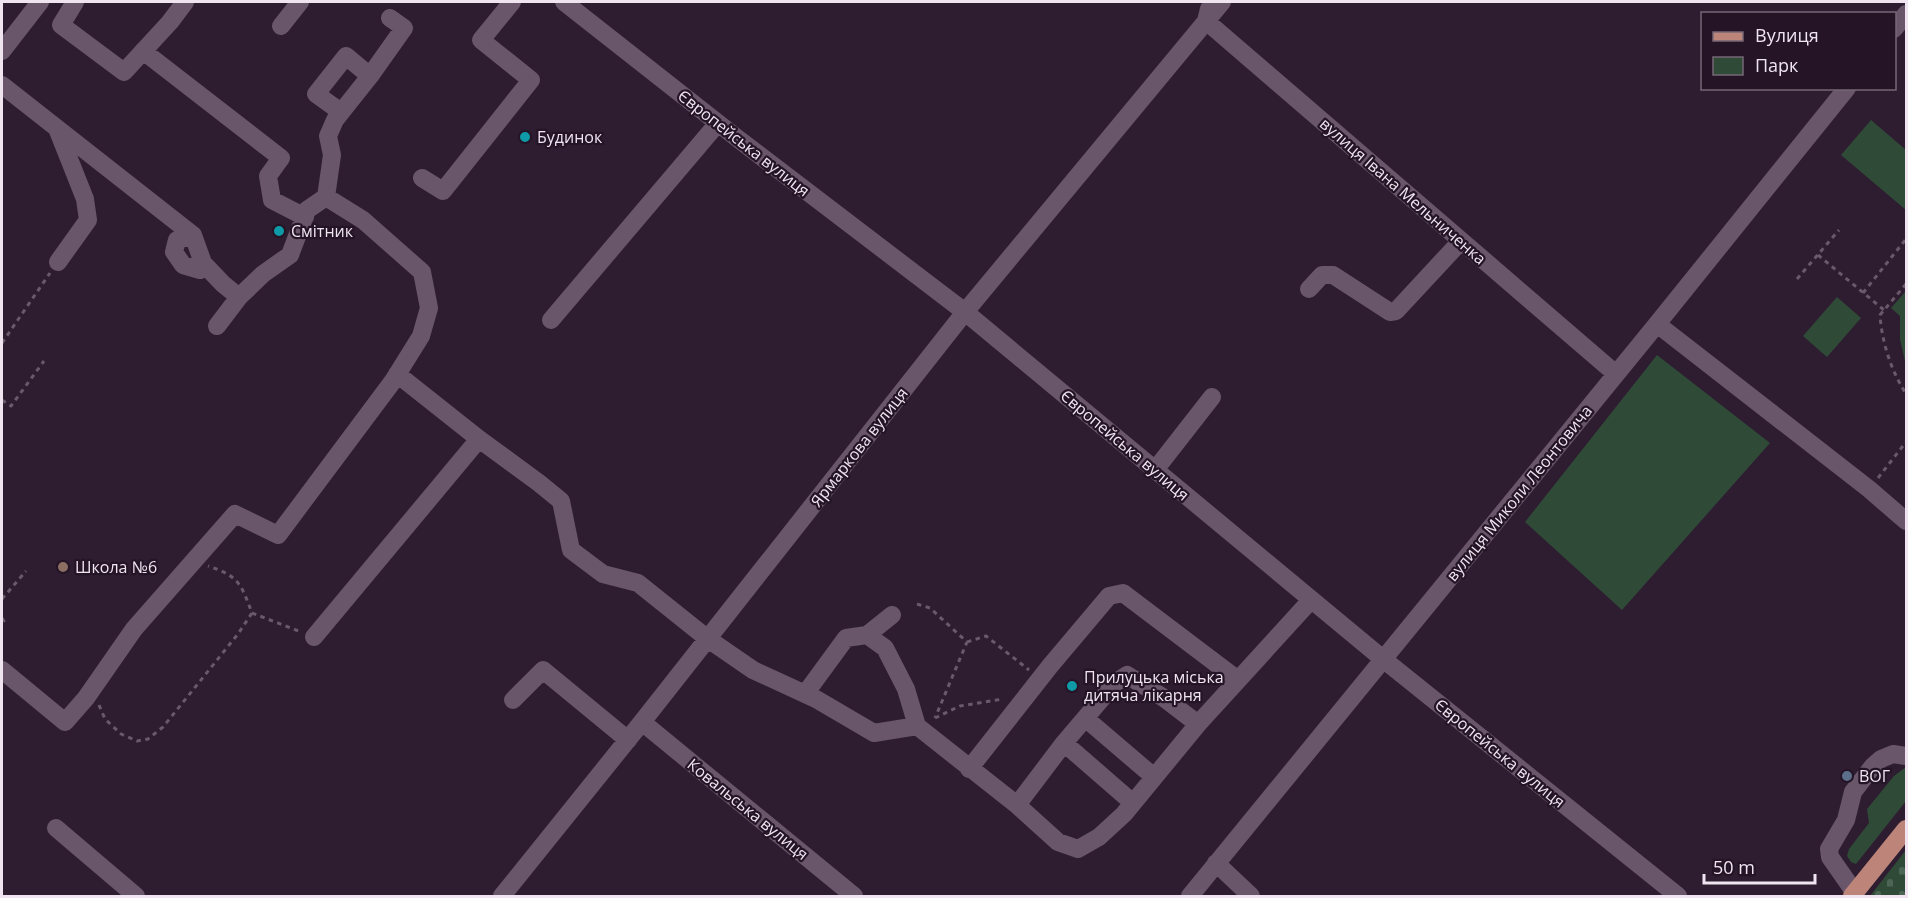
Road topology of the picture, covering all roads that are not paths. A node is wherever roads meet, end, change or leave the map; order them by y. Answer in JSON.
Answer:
{"nodes":[{"id":1,"x":40,"y":2,"type":"edge"},
{"id":2,"x":75,"y":2,"type":"edge"},
{"id":3,"x":185,"y":2,"type":"edge"},
{"id":4,"x":300,"y":2,"type":"edge"},
{"id":5,"x":512,"y":2,"type":"edge"},
{"id":6,"x":564,"y":2,"type":"edge"},
{"id":7,"x":1211,"y":2,"type":"edge"},
{"id":8,"x":1222,"y":2,"type":"edge"},
{"id":9,"x":1906,"y":14,"type":"edge"},
{"id":10,"x":390,"y":18,"type":"dead end"},
{"id":11,"x":1206,"y":21,"type":"junction"},
{"id":12,"x":281,"y":26,"type":"dead end"},
{"id":13,"x":1896,"y":26,"type":"edge"},
{"id":14,"x":2,"y":51,"type":"edge"},
{"id":15,"x":143,"y":51,"type":"junction"},
{"id":16,"x":370,"y":76,"type":"junction"},
{"id":17,"x":2,"y":85,"type":"edge"},
{"id":18,"x":1845,"y":90,"type":"edge"},
{"id":19,"x":341,"y":112,"type":"junction"},
{"id":20,"x":718,"y":123,"type":"junction"},
{"id":21,"x":57,"y":129,"type":"junction"},
{"id":22,"x":422,"y":178,"type":"dead end"},
{"id":23,"x":326,"y":197,"type":"junction"},
{"id":24,"x":304,"y":218,"type":"junction"},
{"id":25,"x":1461,"y":241,"type":"junction"},
{"id":26,"x":58,"y":262,"type":"road end"},
{"id":27,"x":1309,"y":289,"type":"dead end"},
{"id":28,"x":239,"y":297,"type":"junction"},
{"id":29,"x":965,"y":312,"type":"junction"},
{"id":30,"x":551,"y":320,"type":"dead end"},
{"id":31,"x":1658,"y":324,"type":"junction"},
{"id":32,"x":217,"y":326,"type":"dead end"},
{"id":33,"x":397,"y":374,"type":"junction"},
{"id":34,"x":1616,"y":374,"type":"junction"},
{"id":35,"x":1212,"y":397,"type":"dead end"},
{"id":36,"x":479,"y":439,"type":"junction"},
{"id":37,"x":1155,"y":470,"type":"junction"},
{"id":38,"x":1906,"y":521,"type":"edge"},
{"id":39,"x":1311,"y":600,"type":"junction"},
{"id":40,"x":892,"y":615,"type":"dead end"},
{"id":41,"x":867,"y":635,"type":"junction"},
{"id":42,"x":314,"y":637,"type":"road end"},
{"id":43,"x":708,"y":639,"type":"junction"},
{"id":44,"x":1383,"y":659,"type":"junction"},
{"id":45,"x":2,"y":670,"type":"edge"},
{"id":46,"x":1238,"y":680,"type":"junction"},
{"id":47,"x":805,"y":694,"type":"junction"},
{"id":48,"x":513,"y":700,"type":"dead end"},
{"id":49,"x":1086,"y":718,"type":"junction"},
{"id":50,"x":642,"y":722,"type":"junction"},
{"id":51,"x":1198,"y":724,"type":"junction"},
{"id":52,"x":917,"y":726,"type":"junction"},
{"id":53,"x":628,"y":740,"type":"junction"},
{"id":54,"x":1064,"y":743,"type":"junction"},
{"id":55,"x":1906,"y":756,"type":"edge"},
{"id":56,"x":969,"y":769,"type":"junction"},
{"id":57,"x":1154,"y":777,"type":"junction"},
{"id":58,"x":1133,"y":803,"type":"junction"},
{"id":59,"x":1017,"y":806,"type":"junction"},
{"id":60,"x":56,"y":828,"type":"dead end"},
{"id":61,"x":1906,"y":829,"type":"edge"},
{"id":62,"x":1216,"y":863,"type":"junction"},
{"id":63,"x":1854,"y":895,"type":"edge"},
{"id":64,"x":136,"y":897,"type":"edge"},
{"id":65,"x":502,"y":897,"type":"edge"},
{"id":66,"x":854,"y":897,"type":"edge"},
{"id":67,"x":1190,"y":897,"type":"edge"},
{"id":68,"x":1251,"y":897,"type":"edge"},
{"id":69,"x":1678,"y":897,"type":"edge"}],
"edges":[{"from":1,"to":14,"type":"street"},
{"from":2,"to":15,"type":"street"},
{"from":3,"to":15,"type":"street"},
{"from":4,"to":12,"type":"street"},
{"from":5,"to":22,"type":"street"},
{"from":6,"to":20,"type":"street","name":"Європейська вулиця"},
{"from":7,"to":11,"type":"street"},
{"from":8,"to":11,"type":"street","name":"Ярмаркова вулиця"},
{"from":9,"to":13,"type":"street"},
{"from":10,"to":16,"type":"street"},
{"from":11,"to":25,"type":"street","name":"вулиця Івана Мельниченка"},
{"from":11,"to":29,"type":"street","name":"Ярмаркова вулиця"},
{"from":15,"to":24,"type":"street"},
{"from":16,"to":19,"type":"street"},
{"from":16,"to":19,"type":"street"},
{"from":17,"to":21,"type":"street"},
{"from":18,"to":31,"type":"street","name":"вулиця Миколи Леонтовича"},
{"from":19,"to":23,"type":"street"},
{"from":20,"to":29,"type":"street","name":"Європейська вулиця"},
{"from":20,"to":30,"type":"street"},
{"from":21,"to":26,"type":"street"},
{"from":21,"to":28,"type":"street"},
{"from":23,"to":24,"type":"street"},
{"from":23,"to":33,"type":"street"},
{"from":24,"to":28,"type":"street"},
{"from":25,"to":27,"type":"street"},
{"from":25,"to":34,"type":"street","name":"вулиця Івана Мельниченка"},
{"from":28,"to":32,"type":"street"},
{"from":29,"to":37,"type":"street","name":"Європейська вулиця"},
{"from":29,"to":43,"type":"street","name":"Ярмаркова вулиця"},
{"from":31,"to":34,"type":"street","name":"вулиця Миколи Леонтовича"},
{"from":31,"to":38,"type":"street"},
{"from":33,"to":36,"type":"street"},
{"from":33,"to":45,"type":"street"},
{"from":34,"to":44,"type":"street","name":"вулиця Миколи Леонтовича"},
{"from":35,"to":37,"type":"street"},
{"from":36,"to":42,"type":"street"},
{"from":36,"to":43,"type":"street"},
{"from":37,"to":39,"type":"street","name":"Європейська вулиця"},
{"from":39,"to":44,"type":"street","name":"Європейська вулиця"},
{"from":39,"to":46,"type":"street"},
{"from":40,"to":41,"type":"street"},
{"from":41,"to":47,"type":"street"},
{"from":41,"to":52,"type":"street"},
{"from":43,"to":47,"type":"street"},
{"from":43,"to":50,"type":"street","name":"Ярмаркова вулиця"},
{"from":44,"to":62,"type":"street","name":"вулиця Миколи Леонтовича"},
{"from":44,"to":69,"type":"street","name":"Європейська вулиця"},
{"from":46,"to":51,"type":"street"},
{"from":46,"to":56,"type":"street"},
{"from":47,"to":52,"type":"street"},
{"from":48,"to":53,"type":"street"},
{"from":49,"to":51,"type":"street"},
{"from":49,"to":54,"type":"street"},
{"from":49,"to":57,"type":"street"},
{"from":50,"to":53,"type":"street","name":"Ярмаркова вулиця"},
{"from":50,"to":66,"type":"street","name":"Ковальська вулиця"},
{"from":51,"to":57,"type":"street"},
{"from":52,"to":56,"type":"street"},
{"from":53,"to":65,"type":"street","name":"Ярмаркова вулиця"},
{"from":54,"to":58,"type":"street"},
{"from":54,"to":59,"type":"street"},
{"from":55,"to":63,"type":"street"},
{"from":56,"to":59,"type":"street"},
{"from":57,"to":58,"type":"street"},
{"from":58,"to":59,"type":"street"},
{"from":60,"to":64,"type":"street"},
{"from":61,"to":63,"type":"main road"},
{"from":62,"to":67,"type":"street","name":"вулиця Миколи Леонтовича"},
{"from":62,"to":68,"type":"street"}]}
